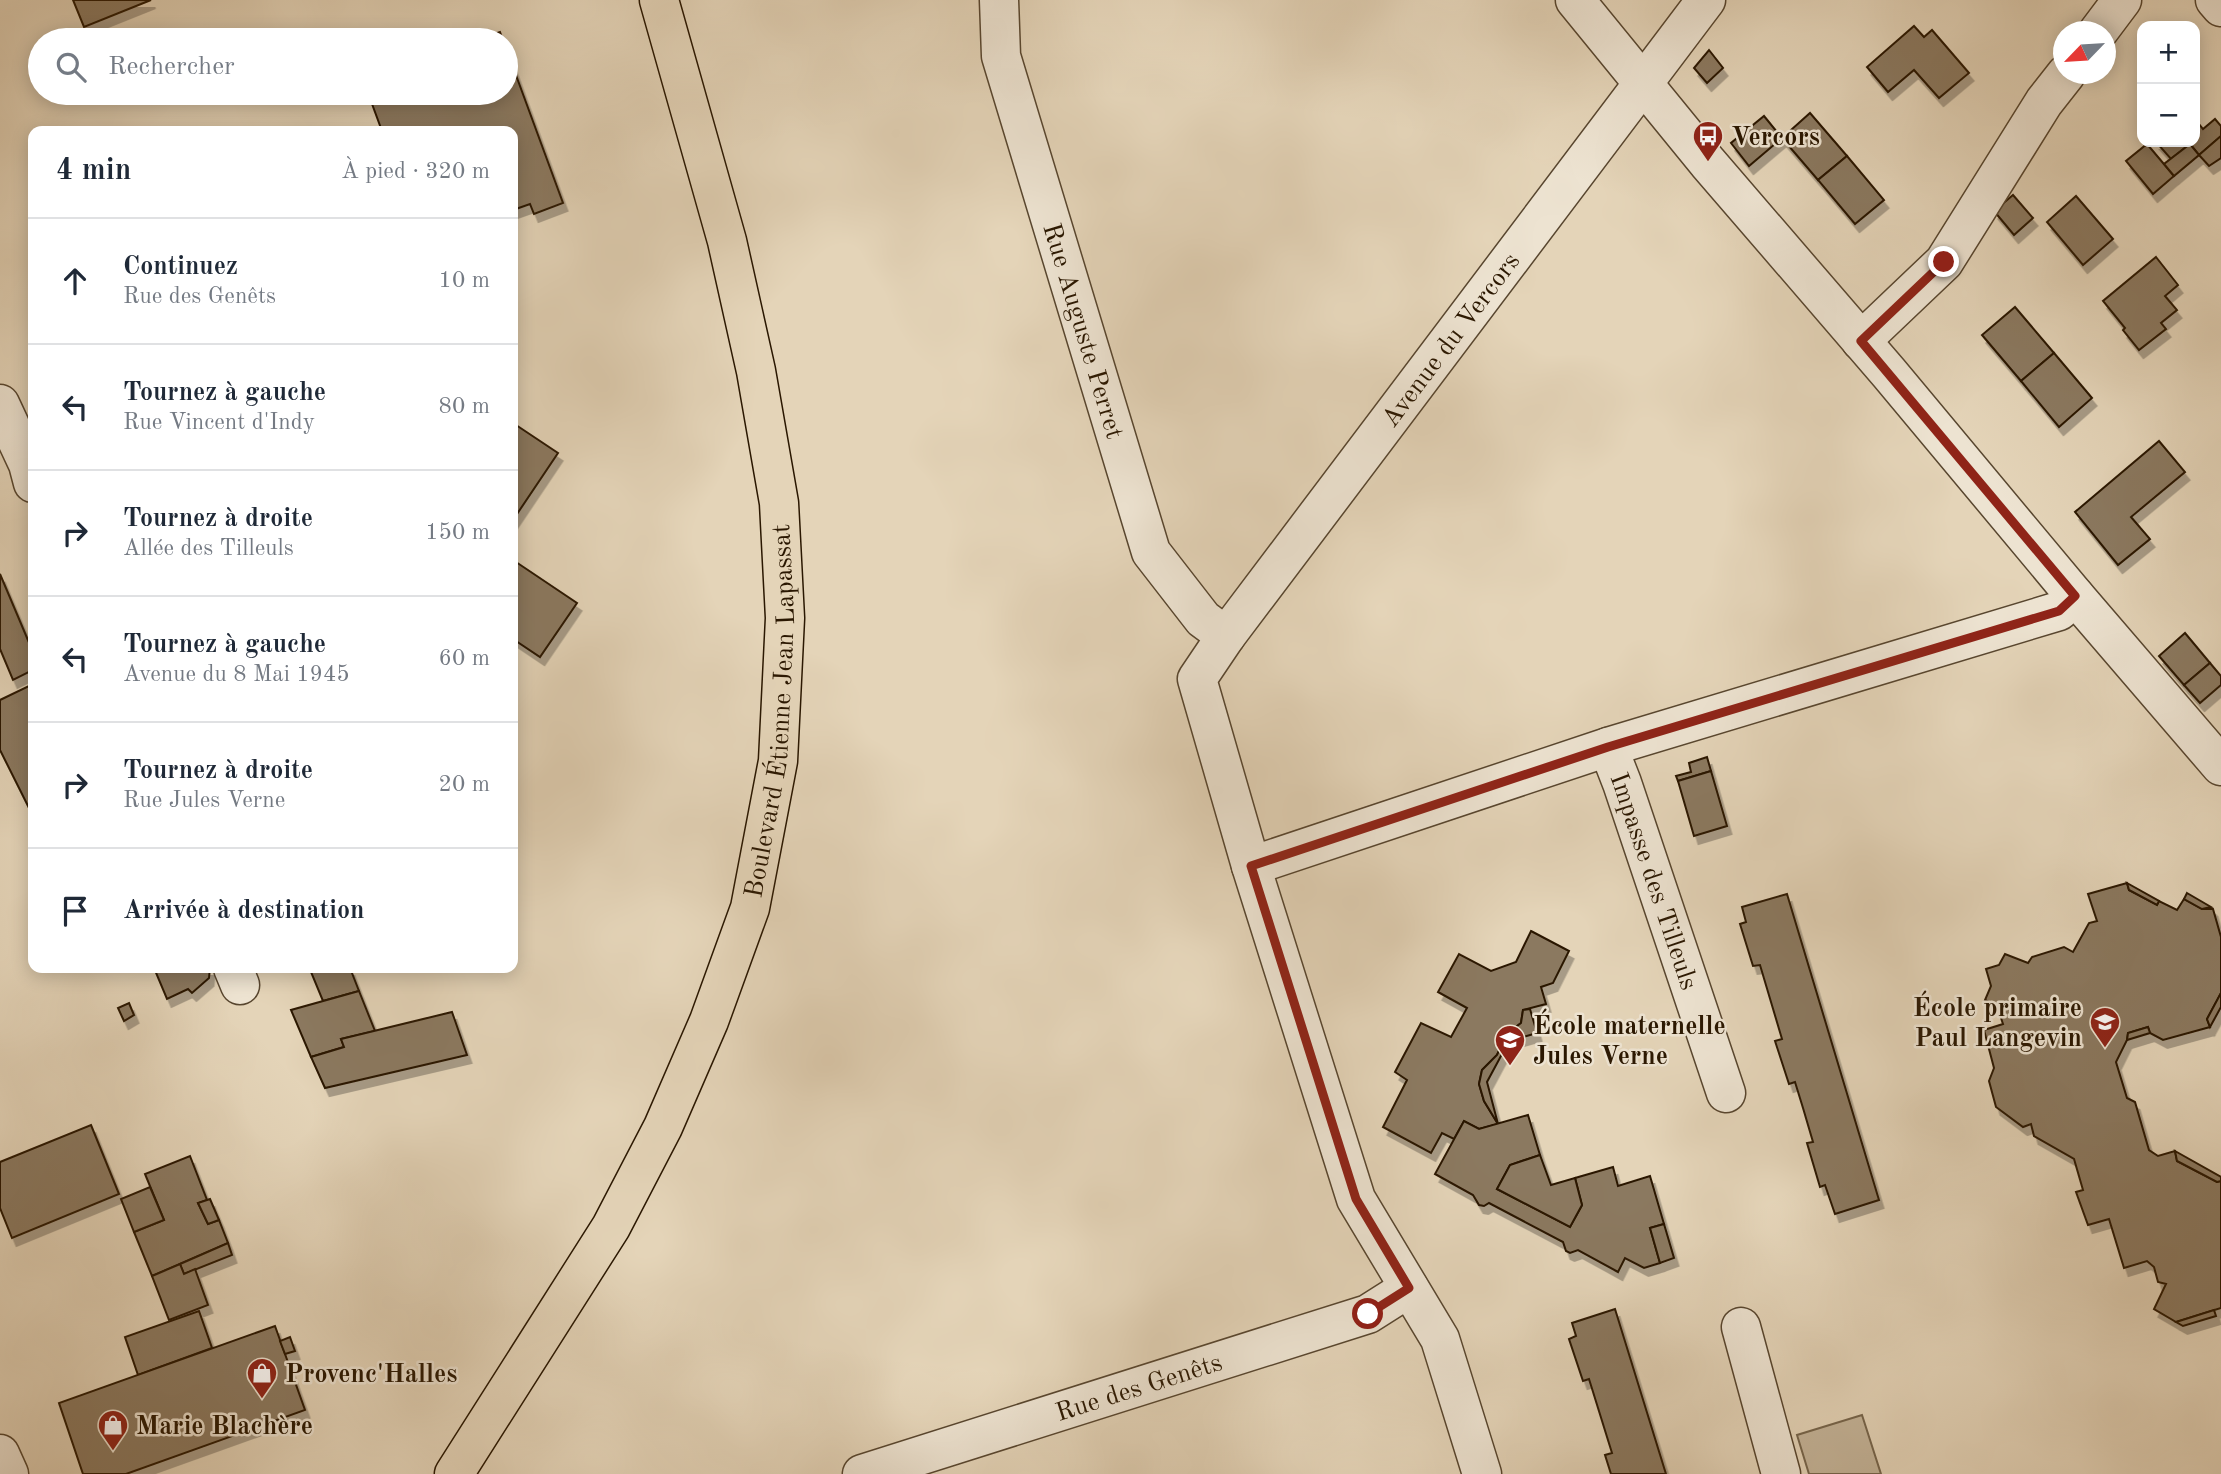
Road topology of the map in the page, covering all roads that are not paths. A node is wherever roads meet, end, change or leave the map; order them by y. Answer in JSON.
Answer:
{"nodes":[{"id":1,"x":659,"y":0,"type":"edge"},
{"id":2,"x":999,"y":0,"type":"edge"},
{"id":3,"x":1575,"y":0,"type":"edge"},
{"id":4,"x":1706,"y":0,"type":"edge"},
{"id":5,"x":2122,"y":0,"type":"edge"},
{"id":6,"x":2215,"y":0,"type":"edge"},
{"id":7,"x":2221,"y":8,"type":"edge"},
{"id":8,"x":2106,"y":21,"type":"edge"},
{"id":9,"x":1643,"y":82,"type":"junction"},
{"id":10,"x":2058,"y":84,"type":"edge"},
{"id":11,"x":1861,"y":341,"type":"junction"},
{"id":12,"x":0,"y":404,"type":"edge"},
{"id":13,"x":28,"y":462,"type":"edge"},
{"id":14,"x":2075,"y":596,"type":"junction"},
{"id":15,"x":1226,"y":636,"type":"junction"},
{"id":16,"x":1608,"y":747,"type":"junction"},
{"id":17,"x":2221,"y":766,"type":"edge"},
{"id":18,"x":1251,"y":866,"type":"junction"},
{"id":19,"x":1726,"y":1093,"type":"dead end"},
{"id":20,"x":1409,"y":1288,"type":"junction"},
{"id":21,"x":1741,"y":1327,"type":"dead end"},
{"id":22,"x":515,"y":1377,"type":"junction"},
{"id":23,"x":0,"y":1454,"type":"edge"},
{"id":24,"x":9,"y":1474,"type":"edge"},
{"id":25,"x":425,"y":1474,"type":"edge"},
{"id":26,"x":454,"y":1474,"type":"edge"},
{"id":27,"x":862,"y":1474,"type":"edge"},
{"id":28,"x":1482,"y":1474,"type":"edge"},
{"id":29,"x":1781,"y":1474,"type":"edge"}],
"edges":[{"from":1,"to":22,"type":"main road","name":"Boulevard Étienne Jean Lapassat"},
{"from":2,"to":15,"type":"street","name":"Rue Auguste Perret"},
{"from":3,"to":9,"type":"street"},
{"from":4,"to":9,"type":"street","name":"Avenue du Vercors"},
{"from":5,"to":8,"type":"street"},
{"from":6,"to":7,"type":"street"},
{"from":9,"to":11,"type":"street"},
{"from":9,"to":15,"type":"street","name":"Avenue du Vercors"},
{"from":10,"to":11,"type":"street"},
{"from":11,"to":14,"type":"street"},
{"from":12,"to":13,"type":"street"},
{"from":14,"to":16,"type":"street"},
{"from":14,"to":17,"type":"street"},
{"from":15,"to":18,"type":"street","name":"Avenue du Vercors"},
{"from":16,"to":18,"type":"street"},
{"from":16,"to":19,"type":"street","name":"Impasse des Tilleuls"},
{"from":18,"to":20,"type":"street"},
{"from":20,"to":27,"type":"street","name":"Rue des Genêts"},
{"from":20,"to":28,"type":"street"},
{"from":21,"to":29,"type":"street"},
{"from":22,"to":25,"type":"main road","name":"Boulevard Étienne Jean Lapassat"},
{"from":22,"to":26,"type":"main road","name":"Boulevard Étienne Jean Lapassat"},
{"from":23,"to":24,"type":"street"}]}
